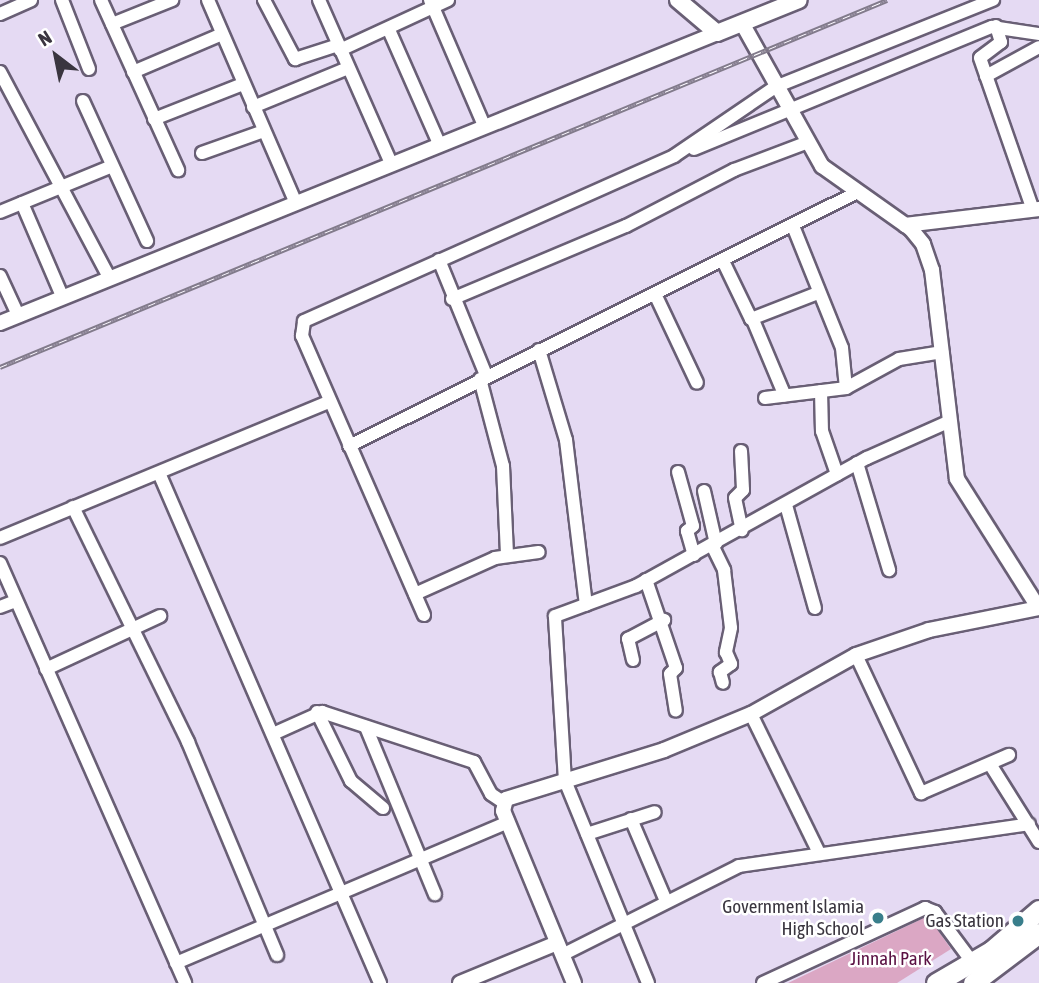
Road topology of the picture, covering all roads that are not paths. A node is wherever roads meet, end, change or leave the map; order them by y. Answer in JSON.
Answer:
{"nodes":[{"id":1,"x":30,"y":0,"type":"edge"},
{"id":2,"x":62,"y":0,"type":"edge"},
{"id":3,"x":101,"y":0,"type":"edge"},
{"id":4,"x":172,"y":0,"type":"edge"},
{"id":5,"x":208,"y":0,"type":"edge"},
{"id":6,"x":264,"y":0,"type":"edge"},
{"id":7,"x":319,"y":0,"type":"edge"},
{"id":8,"x":448,"y":0,"type":"edge"},
{"id":9,"x":678,"y":0,"type":"edge"},
{"id":10,"x":799,"y":0,"type":"edge"},
{"id":11,"x":993,"y":0,"type":"edge"},
{"id":12,"x":431,"y":3,"type":"edge"},
{"id":13,"x":0,"y":14,"type":"edge"},
{"id":14,"x":742,"y":23,"type":"junction"},
{"id":15,"x":112,"y":24,"type":"junction"},
{"id":16,"x":996,"y":26,"type":"junction"},
{"id":17,"x":388,"y":30,"type":"junction"},
{"id":18,"x":717,"y":33,"type":"junction"},
{"id":19,"x":222,"y":34,"type":"junction"},
{"id":20,"x":1039,"y":34,"type":"edge"},
{"id":21,"x":1039,"y":47,"type":"edge"},
{"id":22,"x":339,"y":48,"type":"junction"},
{"id":23,"x":348,"y":68,"type":"junction"},
{"id":24,"x":89,"y":69,"type":"dead end"},
{"id":25,"x":0,"y":72,"type":"edge"},
{"id":26,"x":133,"y":72,"type":"junction"},
{"id":27,"x":986,"y":76,"type":"junction"},
{"id":28,"x":243,"y":83,"type":"junction"},
{"id":29,"x":775,"y":88,"type":"junction"},
{"id":30,"x":83,"y":101,"type":"dead end"},
{"id":31,"x":253,"y":107,"type":"junction"},
{"id":32,"x":791,"y":110,"type":"junction"},
{"id":33,"x":154,"y":118,"type":"junction"},
{"id":34,"x":483,"y":123,"type":"junction"},
{"id":35,"x":264,"y":131,"type":"junction"},
{"id":36,"x":439,"y":141,"type":"junction"},
{"id":37,"x":808,"y":142,"type":"junction"},
{"id":38,"x":202,"y":153,"type":"dead end"},
{"id":39,"x":674,"y":156,"type":"junction"},
{"id":40,"x":390,"y":160,"type":"junction"},
{"id":41,"x":113,"y":166,"type":"junction"},
{"id":42,"x":178,"y":170,"type":"dead end"},
{"id":43,"x":64,"y":185,"type":"junction"},
{"id":44,"x":854,"y":194,"type":"junction"},
{"id":45,"x":294,"y":199,"type":"junction"},
{"id":46,"x":22,"y":203,"type":"junction"},
{"id":47,"x":1036,"y":210,"type":"edge"},
{"id":48,"x":0,"y":212,"type":"edge"},
{"id":49,"x":905,"y":225,"type":"junction"},
{"id":50,"x":793,"y":226,"type":"junction"},
{"id":51,"x":147,"y":241,"type":"dead end"},
{"id":52,"x":439,"y":260,"type":"junction"},
{"id":53,"x":723,"y":261,"type":"junction"},
{"id":54,"x":0,"y":276,"type":"edge"},
{"id":55,"x":108,"y":276,"type":"junction"},
{"id":56,"x":818,"y":293,"type":"junction"},
{"id":57,"x":655,"y":294,"type":"junction"},
{"id":58,"x":62,"y":296,"type":"junction"},
{"id":59,"x":452,"y":299,"type":"junction"},
{"id":60,"x":18,"y":315,"type":"junction"},
{"id":61,"x":753,"y":320,"type":"junction"},
{"id":62,"x":0,"y":323,"type":"edge"},
{"id":63,"x":539,"y":350,"type":"junction"},
{"id":64,"x":942,"y":352,"type":"junction"},
{"id":65,"x":483,"y":377,"type":"junction"},
{"id":66,"x":697,"y":383,"type":"dead end"},
{"id":67,"x":846,"y":388,"type":"junction"},
{"id":68,"x":821,"y":391,"type":"junction"},
{"id":69,"x":785,"y":396,"type":"junction"},
{"id":70,"x":765,"y":398,"type":"dead end"},
{"id":71,"x":330,"y":401,"type":"junction"},
{"id":72,"x":950,"y":421,"type":"junction"},
{"id":73,"x":349,"y":446,"type":"junction"},
{"id":74,"x":741,"y":451,"type":"dead end"},
{"id":75,"x":857,"y":463,"type":"junction"},
{"id":76,"x":678,"y":472,"type":"dead end"},
{"id":77,"x":159,"y":473,"type":"junction"},
{"id":78,"x":837,"y":474,"type":"junction"},
{"id":79,"x":704,"y":491,"type":"dead end"},
{"id":80,"x":786,"y":505,"type":"junction"},
{"id":81,"x":73,"y":508,"type":"junction"},
{"id":82,"x":715,"y":511,"type":"junction"},
{"id":83,"x":690,"y":514,"type":"junction"},
{"id":84,"x":742,"y":530,"type":"junction"},
{"id":85,"x":0,"y":538,"type":"edge"},
{"id":86,"x":714,"y":545,"type":"junction"},
{"id":87,"x":539,"y":552,"type":"dead end"},
{"id":88,"x":507,"y":555,"type":"junction"},
{"id":89,"x":694,"y":555,"type":"junction"},
{"id":90,"x":0,"y":564,"type":"edge"},
{"id":91,"x":889,"y":570,"type":"dead end"},
{"id":92,"x":646,"y":580,"type":"junction"},
{"id":93,"x":415,"y":594,"type":"junction"},
{"id":94,"x":16,"y":601,"type":"junction"},
{"id":95,"x":586,"y":605,"type":"junction"},
{"id":96,"x":0,"y":607,"type":"edge"},
{"id":97,"x":815,"y":608,"type":"dead end"},
{"id":98,"x":1039,"y":608,"type":"edge"},
{"id":99,"x":424,"y":615,"type":"dead end"},
{"id":100,"x":160,"y":616,"type":"dead end"},
{"id":101,"x":664,"y":620,"type":"junction"},
{"id":102,"x":132,"y":631,"type":"junction"},
{"id":103,"x":856,"y":655,"type":"junction"},
{"id":104,"x":633,"y":660,"type":"dead end"},
{"id":105,"x":46,"y":670,"type":"junction"},
{"id":106,"x":723,"y":682,"type":"dead end"},
{"id":107,"x":676,"y":711,"type":"dead end"},
{"id":108,"x":317,"y":712,"type":"junction"},
{"id":109,"x":751,"y":714,"type":"junction"},
{"id":110,"x":366,"y":727,"type":"junction"},
{"id":111,"x":273,"y":734,"type":"junction"},
{"id":112,"x":1009,"y":755,"type":"dead end"},
{"id":113,"x":990,"y":764,"type":"junction"},
{"id":114,"x":565,"y":781,"type":"junction"},
{"id":115,"x":503,"y":802,"type":"junction"},
{"id":116,"x":383,"y":808,"type":"dead end"},
{"id":117,"x":655,"y":812,"type":"dead end"},
{"id":118,"x":631,"y":819,"type":"junction"},
{"id":119,"x":508,"y":822,"type":"junction"},
{"id":120,"x":1028,"y":824,"type":"junction"},
{"id":121,"x":587,"y":834,"type":"junction"},
{"id":122,"x":1039,"y":842,"type":"edge"},
{"id":123,"x":818,"y":851,"type":"junction"},
{"id":124,"x":421,"y":859,"type":"junction"},
{"id":125,"x":341,"y":892,"type":"junction"},
{"id":126,"x":435,"y":894,"type":"dead end"},
{"id":127,"x":666,"y":901,"type":"junction"},
{"id":128,"x":1039,"y":910,"type":"edge"},
{"id":129,"x":265,"y":925,"type":"junction"},
{"id":130,"x":624,"y":926,"type":"junction"},
{"id":131,"x":1039,"y":933,"type":"edge"},
{"id":132,"x":560,"y":949,"type":"junction"},
{"id":133,"x":277,"y":955,"type":"dead end"},
{"id":134,"x":176,"y":963,"type":"junction"},
{"id":135,"x":973,"y":963,"type":"junction"},
{"id":136,"x":185,"y":983,"type":"edge"},
{"id":137,"x":380,"y":983,"type":"edge"},
{"id":138,"x":460,"y":983,"type":"edge"},
{"id":139,"x":574,"y":983,"type":"edge"},
{"id":140,"x":648,"y":983,"type":"edge"},
{"id":141,"x":763,"y":983,"type":"edge"},
{"id":142,"x":936,"y":983,"type":"edge"},
{"id":143,"x":973,"y":983,"type":"edge"}],
"edges":[{"from":1,"to":13,"type":"street"},
{"from":2,"to":24,"type":"street"},
{"from":3,"to":15,"type":"street"},
{"from":4,"to":15,"type":"street"},
{"from":5,"to":19,"type":"street"},
{"from":6,"to":22,"type":"street"},
{"from":7,"to":22,"type":"street"},
{"from":8,"to":12,"type":"street"},
{"from":9,"to":18,"type":"main road"},
{"from":10,"to":14,"type":"main road"},
{"from":11,"to":29,"type":"street"},
{"from":12,"to":17,"type":"street"},
{"from":12,"to":34,"type":"street"},
{"from":14,"to":18,"type":"main road"},
{"from":14,"to":29,"type":"street"},
{"from":15,"to":26,"type":"street"},
{"from":16,"to":20,"type":"street"},
{"from":16,"to":27,"type":"street"},
{"from":16,"to":32,"type":"street"},
{"from":17,"to":22,"type":"street"},
{"from":17,"to":36,"type":"street"},
{"from":18,"to":34,"type":"street"},
{"from":19,"to":26,"type":"street"},
{"from":19,"to":28,"type":"street"},
{"from":21,"to":27,"type":"street"},
{"from":22,"to":23,"type":"street"},
{"from":23,"to":31,"type":"street"},
{"from":23,"to":40,"type":"street"},
{"from":25,"to":43,"type":"street"},
{"from":26,"to":33,"type":"street"},
{"from":27,"to":47,"type":"street"},
{"from":28,"to":31,"type":"street"},
{"from":28,"to":33,"type":"street"},
{"from":29,"to":32,"type":"street"},
{"from":29,"to":39,"type":"street"},
{"from":30,"to":41,"type":"street"},
{"from":31,"to":35,"type":"street"},
{"from":32,"to":37,"type":"street"},
{"from":32,"to":39,"type":"street"},
{"from":33,"to":42,"type":"street"},
{"from":34,"to":36,"type":"street"},
{"from":35,"to":38,"type":"street"},
{"from":35,"to":45,"type":"street"},
{"from":36,"to":40,"type":"street"},
{"from":37,"to":44,"type":"street"},
{"from":37,"to":59,"type":"street"},
{"from":39,"to":52,"type":"street"},
{"from":40,"to":45,"type":"street"},
{"from":41,"to":43,"type":"street"},
{"from":41,"to":51,"type":"street"},
{"from":43,"to":46,"type":"street"},
{"from":43,"to":55,"type":"street"},
{"from":44,"to":49,"type":"street"},
{"from":44,"to":50,"type":"street"},
{"from":45,"to":55,"type":"street"},
{"from":46,"to":48,"type":"street"},
{"from":46,"to":58,"type":"street"},
{"from":47,"to":49,"type":"street"},
{"from":49,"to":64,"type":"street"},
{"from":50,"to":53,"type":"street"},
{"from":50,"to":56,"type":"street"},
{"from":52,"to":59,"type":"street"},
{"from":52,"to":71,"type":"street"},
{"from":53,"to":57,"type":"street"},
{"from":53,"to":61,"type":"street"},
{"from":54,"to":60,"type":"street"},
{"from":55,"to":58,"type":"street"},
{"from":56,"to":61,"type":"street"},
{"from":56,"to":67,"type":"street"},
{"from":57,"to":63,"type":"street"},
{"from":57,"to":66,"type":"street"},
{"from":58,"to":60,"type":"street"},
{"from":59,"to":65,"type":"street"},
{"from":60,"to":62,"type":"street"},
{"from":61,"to":69,"type":"street"},
{"from":63,"to":65,"type":"street"},
{"from":63,"to":95,"type":"street"},
{"from":64,"to":67,"type":"street"},
{"from":64,"to":72,"type":"street"},
{"from":65,"to":73,"type":"street"},
{"from":65,"to":88,"type":"street"},
{"from":67,"to":68,"type":"street"},
{"from":68,"to":69,"type":"street"},
{"from":68,"to":78,"type":"street"},
{"from":69,"to":70,"type":"street"},
{"from":71,"to":73,"type":"street"},
{"from":71,"to":77,"type":"street"},
{"from":72,"to":75,"type":"street"},
{"from":72,"to":98,"type":"street"},
{"from":73,"to":93,"type":"street"},
{"from":74,"to":84,"type":"street"},
{"from":75,"to":78,"type":"street"},
{"from":75,"to":91,"type":"street"},
{"from":76,"to":83,"type":"street"},
{"from":77,"to":81,"type":"street"},
{"from":77,"to":111,"type":"street"},
{"from":78,"to":80,"type":"street"},
{"from":79,"to":82,"type":"street"},
{"from":80,"to":84,"type":"street"},
{"from":80,"to":97,"type":"street"},
{"from":81,"to":85,"type":"street"},
{"from":81,"to":102,"type":"street"},
{"from":82,"to":83,"type":"street"},
{"from":82,"to":86,"type":"street"},
{"from":83,"to":89,"type":"street"},
{"from":84,"to":86,"type":"street"},
{"from":86,"to":89,"type":"street"},
{"from":86,"to":106,"type":"street"},
{"from":87,"to":88,"type":"street"},
{"from":88,"to":93,"type":"street"},
{"from":89,"to":92,"type":"street"},
{"from":90,"to":94,"type":"street"},
{"from":92,"to":95,"type":"street"},
{"from":92,"to":101,"type":"street"},
{"from":93,"to":99,"type":"street"},
{"from":94,"to":96,"type":"street"},
{"from":94,"to":105,"type":"street"},
{"from":95,"to":114,"type":"street"},
{"from":98,"to":103,"type":"street"},
{"from":100,"to":102,"type":"street"},
{"from":101,"to":104,"type":"street"},
{"from":101,"to":107,"type":"street"},
{"from":102,"to":105,"type":"street"},
{"from":102,"to":129,"type":"street"},
{"from":103,"to":109,"type":"street"},
{"from":103,"to":113,"type":"street"},
{"from":105,"to":134,"type":"street"},
{"from":108,"to":110,"type":"street"},
{"from":108,"to":111,"type":"street"},
{"from":108,"to":116,"type":"street"},
{"from":109,"to":114,"type":"street"},
{"from":109,"to":123,"type":"street"},
{"from":110,"to":115,"type":"street"},
{"from":110,"to":124,"type":"street"},
{"from":111,"to":125,"type":"street"},
{"from":112,"to":113,"type":"street"},
{"from":113,"to":120,"type":"street"},
{"from":114,"to":115,"type":"street"},
{"from":114,"to":121,"type":"street"},
{"from":115,"to":119,"type":"street"},
{"from":117,"to":118,"type":"street"},
{"from":118,"to":121,"type":"street"},
{"from":118,"to":127,"type":"street"},
{"from":119,"to":124,"type":"street"},
{"from":119,"to":132,"type":"street"},
{"from":120,"to":122,"type":"street"},
{"from":120,"to":123,"type":"street"},
{"from":121,"to":130,"type":"street"},
{"from":123,"to":127,"type":"street"},
{"from":124,"to":125,"type":"street"},
{"from":124,"to":126,"type":"street"},
{"from":125,"to":129,"type":"street"},
{"from":125,"to":137,"type":"street"},
{"from":127,"to":130,"type":"street"},
{"from":128,"to":135,"type":"highway"},
{"from":129,"to":133,"type":"street"},
{"from":129,"to":134,"type":"street"},
{"from":130,"to":132,"type":"street"},
{"from":130,"to":140,"type":"street"},
{"from":131,"to":143,"type":"highway"},
{"from":132,"to":138,"type":"street"},
{"from":132,"to":139,"type":"street"},
{"from":134,"to":136,"type":"street"},
{"from":135,"to":141,"type":"street"},
{"from":135,"to":142,"type":"highway"}]}
